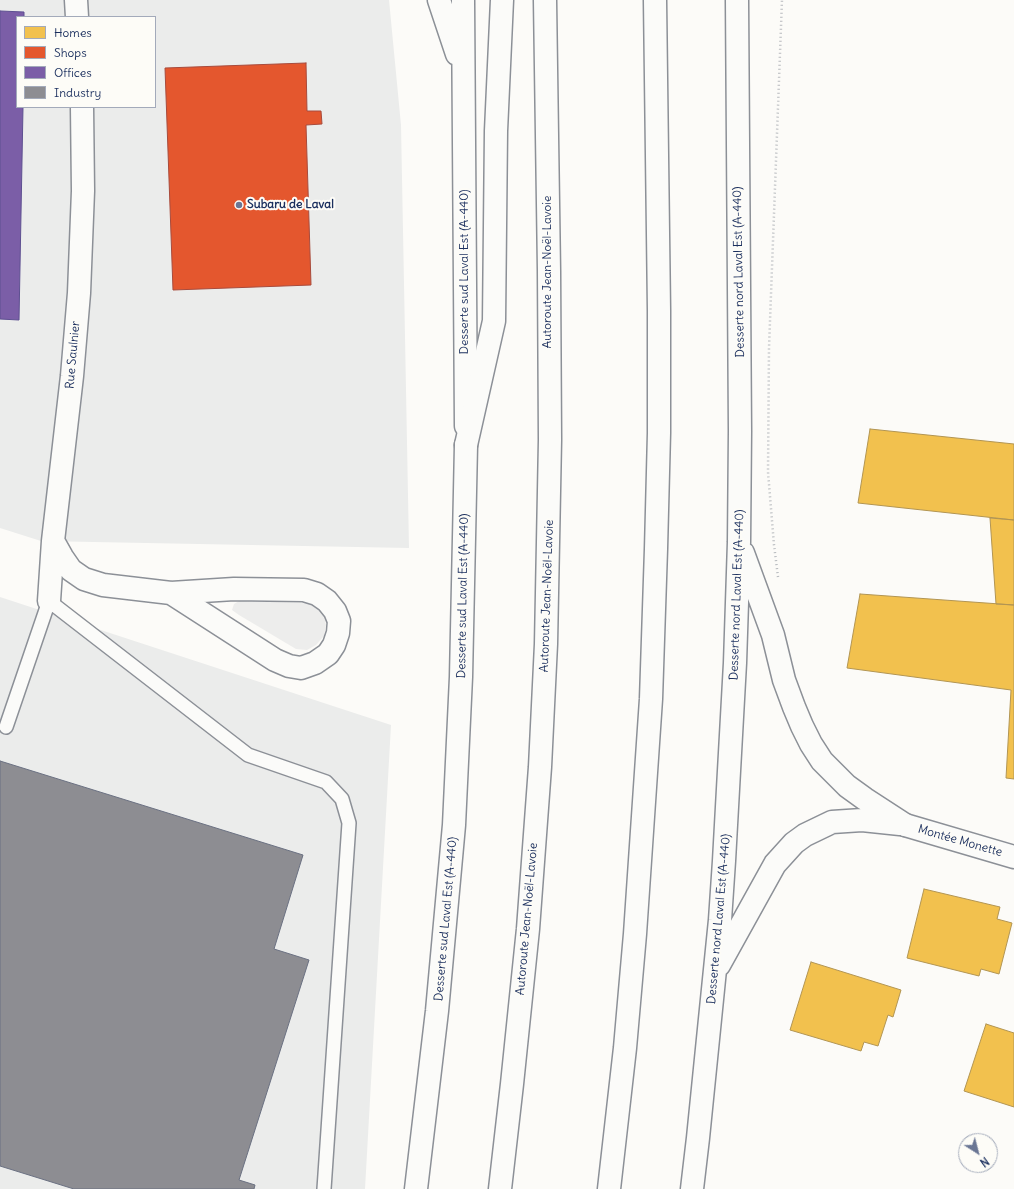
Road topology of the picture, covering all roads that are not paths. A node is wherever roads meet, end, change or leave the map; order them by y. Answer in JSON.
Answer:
{"nodes":[{"id":1,"x":76,"y":0,"type":"edge"},
{"id":2,"x":439,"y":0,"type":"edge"},
{"id":3,"x":463,"y":0,"type":"edge"},
{"id":4,"x":502,"y":0,"type":"edge"},
{"id":5,"x":546,"y":0,"type":"edge"},
{"id":6,"x":655,"y":0,"type":"edge"},
{"id":7,"x":738,"y":4,"type":"edge"},
{"id":8,"x":77,"y":16,"type":"edge"},
{"id":9,"x":464,"y":75,"type":"junction"},
{"id":10,"x":82,"y":108,"type":"edge"},
{"id":11,"x":466,"y":445,"type":"junction"},
{"id":12,"x":53,"y":541,"type":"junction"},
{"id":13,"x":739,"y":542,"type":"junction"},
{"id":14,"x":211,"y":591,"type":"junction"},
{"id":15,"x":171,"y":593,"type":"junction"},
{"id":16,"x":49,"y":601,"type":"junction"},
{"id":17,"x":208,"y":617,"type":"junction"},
{"id":18,"x":6,"y":727,"type":"dead end"},
{"id":19,"x":905,"y":825,"type":"junction"},
{"id":20,"x":1014,"y":857,"type":"edge"},
{"id":21,"x":715,"y":972,"type":"junction"},
{"id":22,"x":324,"y":1189,"type":"edge"},
{"id":23,"x":416,"y":1189,"type":"edge"},
{"id":24,"x":500,"y":1189,"type":"edge"},
{"id":25,"x":609,"y":1189,"type":"edge"},
{"id":26,"x":692,"y":1189,"type":"edge"}],
"edges":[{"from":1,"to":8,"type":"main road"},
{"from":2,"to":9,"type":"main road"},
{"from":3,"to":9,"type":"main road","name":"Desserte sud Laval Est (A-440)"},
{"from":4,"to":11,"type":"main road"},
{"from":5,"to":24,"type":"main road","name":"Autoroute Jean-Noël-Lavoie"},
{"from":6,"to":25,"type":"main road"},
{"from":7,"to":13,"type":"main road","name":"Desserte nord Laval Est (A-440)"},
{"from":9,"to":11,"type":"main road","name":"Desserte sud Laval Est (A-440)"},
{"from":10,"to":12,"type":"main road","name":"Rue Saulnier"},
{"from":11,"to":23,"type":"main road","name":"Desserte sud Laval Est (A-440)"},
{"from":12,"to":15,"type":"main road"},
{"from":12,"to":16,"type":"main road","name":"Rue Saulnier"},
{"from":13,"to":19,"type":"main road"},
{"from":13,"to":21,"type":"main road","name":"Desserte nord Laval Est (A-440)"},
{"from":14,"to":15,"type":"main road"},
{"from":14,"to":17,"type":"lane"},
{"from":14,"to":17,"type":"main road"},
{"from":15,"to":17,"type":"main road"},
{"from":16,"to":18,"type":"lane"},
{"from":16,"to":22,"type":"lane"},
{"from":19,"to":20,"type":"main road","name":"Montée Monette"},
{"from":19,"to":21,"type":"main road"},
{"from":21,"to":26,"type":"main road","name":"Desserte nord Laval Est (A-440)"}]}
